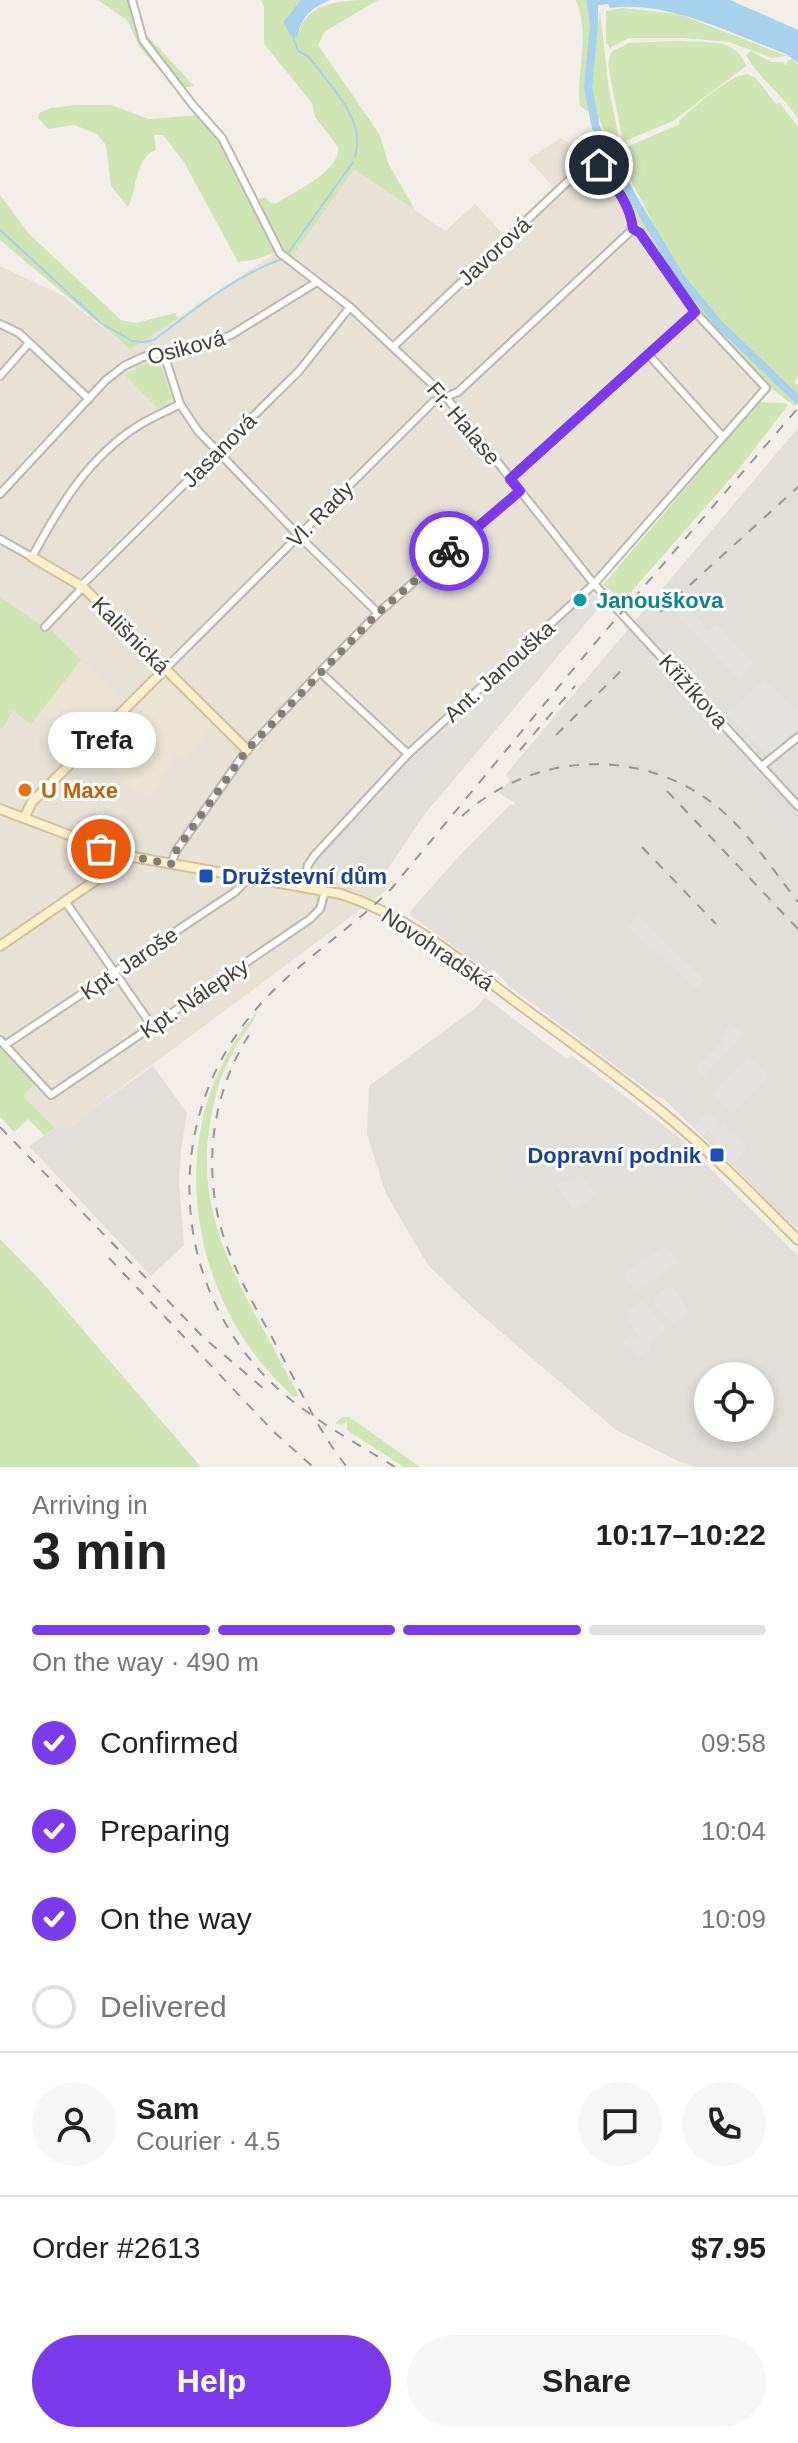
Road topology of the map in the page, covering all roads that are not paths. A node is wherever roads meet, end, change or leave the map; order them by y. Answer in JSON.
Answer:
{"nodes":[{"id":1,"x":132,"y":0,"type":"edge"},
{"id":2,"x":633,"y":229,"type":"junction"},
{"id":3,"x":317,"y":282,"type":"junction"},
{"id":4,"x":350,"y":307,"type":"junction"},
{"id":5,"x":695,"y":312,"type":"junction"},
{"id":6,"x":0,"y":324,"type":"edge"},
{"id":7,"x":29,"y":343,"type":"junction"},
{"id":8,"x":394,"y":346,"type":"junction"},
{"id":9,"x":164,"y":354,"type":"junction"},
{"id":10,"x":648,"y":354,"type":"junction"},
{"id":11,"x":0,"y":376,"type":"edge"},
{"id":12,"x":446,"y":397,"type":"junction"},
{"id":13,"x":89,"y":399,"type":"junction"},
{"id":14,"x":180,"y":404,"type":"junction"},
{"id":15,"x":723,"y":437,"type":"junction"},
{"id":16,"x":218,"y":452,"type":"junction"},
{"id":17,"x":510,"y":479,"type":"junction"},
{"id":18,"x":520,"y":491,"type":"junction"},
{"id":19,"x":0,"y":494,"type":"edge"},
{"id":20,"x":299,"y":535,"type":"junction"},
{"id":21,"x":0,"y":539,"type":"edge"},
{"id":22,"x":32,"y":557,"type":"junction"},
{"id":23,"x":594,"y":584,"type":"junction"},
{"id":24,"x":82,"y":587,"type":"junction"},
{"id":25,"x":378,"y":613,"type":"junction"},
{"id":26,"x":625,"y":616,"type":"joint"},
{"id":27,"x":45,"y":627,"type":"dead end"},
{"id":28,"x":165,"y":669,"type":"junction"},
{"id":29,"x":320,"y":672,"type":"junction"},
{"id":30,"x":798,"y":737,"type":"edge"},
{"id":31,"x":247,"y":750,"type":"junction"},
{"id":32,"x":408,"y":754,"type":"junction"},
{"id":33,"x":762,"y":766,"type":"junction"},
{"id":34,"x":798,"y":806,"type":"edge"},
{"id":35,"x":0,"y":809,"type":"edge"},
{"id":36,"x":24,"y":818,"type":"junction"},
{"id":37,"x":122,"y":855,"type":"junction"},
{"id":38,"x":171,"y":864,"type":"junction"},
{"id":39,"x":250,"y":877,"type":"junction"},
{"id":40,"x":303,"y":886,"type":"junction"},
{"id":41,"x":325,"y":891,"type":"junction"},
{"id":42,"x":65,"y":901,"type":"junction"},
{"id":43,"x":0,"y":946,"type":"edge"},
{"id":44,"x":115,"y":973,"type":"junction"},
{"id":45,"x":152,"y":1026,"type":"junction"},
{"id":46,"x":2,"y":1042,"type":"edge"},
{"id":47,"x":798,"y":1240,"type":"edge"}],
"edges":[{"from":1,"to":3,"type":"street","name":"Fr. Halase"},
{"from":2,"to":5,"type":"street"},
{"from":2,"to":8,"type":"street","name":"Javorová"},
{"from":2,"to":12,"type":"street","name":"Vl. Rady"},
{"from":3,"to":4,"type":"street","name":"Fr. Halase"},
{"from":3,"to":9,"type":"street","name":"Osiková"},
{"from":4,"to":8,"type":"street","name":"Fr. Halase"},
{"from":4,"to":16,"type":"street","name":"Jasanová"},
{"from":5,"to":10,"type":"street"},
{"from":5,"to":15,"type":"street","name":"Ant. Janouška"},
{"from":6,"to":7,"type":"street"},
{"from":7,"to":11,"type":"street"},
{"from":7,"to":13,"type":"street"},
{"from":8,"to":12,"type":"street","name":"Fr. Halase"},
{"from":9,"to":13,"type":"street","name":"Osiková"},
{"from":9,"to":14,"type":"street"},
{"from":10,"to":15,"type":"street"},
{"from":10,"to":17,"type":"street"},
{"from":12,"to":17,"type":"street","name":"Fr. Halase"},
{"from":12,"to":20,"type":"street","name":"Vl. Rady"},
{"from":13,"to":19,"type":"street","name":"Osiková"},
{"from":14,"to":16,"type":"street"},
{"from":14,"to":22,"type":"street"},
{"from":15,"to":23,"type":"street","name":"Ant. Janouška"},
{"from":16,"to":20,"type":"street"},
{"from":16,"to":24,"type":"street","name":"Jasanová"},
{"from":17,"to":18,"type":"street","name":"Fr. Halase"},
{"from":18,"to":23,"type":"street","name":"Fr. Halase"},
{"from":18,"to":25,"type":"street"},
{"from":20,"to":25,"type":"street"},
{"from":20,"to":28,"type":"street","name":"Vl. Rady"},
{"from":21,"to":22,"type":"street","name":"Kališnická"},
{"from":22,"to":24,"type":"main road","name":"Kališnická"},
{"from":23,"to":26,"type":"street","name":"Fr. Halase"},
{"from":23,"to":32,"type":"street","name":"Ant. Janouška"},
{"from":24,"to":27,"type":"street","name":"Jasanová"},
{"from":24,"to":28,"type":"main road","name":"Kališnická"},
{"from":25,"to":29,"type":"street"},
{"from":26,"to":33,"type":"street","name":"Křižíkova"},
{"from":28,"to":31,"type":"main road","name":"Kališnická"},
{"from":28,"to":36,"type":"main road","name":"Vl. Rady"},
{"from":29,"to":31,"type":"street"},
{"from":29,"to":32,"type":"street"},
{"from":30,"to":33,"type":"street"},
{"from":31,"to":38,"type":"street"},
{"from":32,"to":40,"type":"street","name":"Ant. Janouška"},
{"from":33,"to":34,"type":"street","name":"Křižíkova"},
{"from":35,"to":36,"type":"main road","name":"Novohradská"},
{"from":36,"to":37,"type":"main road","name":"Novohradská"},
{"from":37,"to":38,"type":"main road","name":"Novohradská"},
{"from":37,"to":42,"type":"main road"},
{"from":38,"to":39,"type":"main road","name":"Novohradská"},
{"from":39,"to":40,"type":"main road","name":"Novohradská"},
{"from":39,"to":44,"type":"street","name":"Kpt. Jaroše"},
{"from":40,"to":41,"type":"main road","name":"Novohradská"},
{"from":41,"to":45,"type":"street","name":"Kpt. Nálepky"},
{"from":41,"to":47,"type":"main road","name":"Novohradská"},
{"from":42,"to":43,"type":"main road"},
{"from":42,"to":44,"type":"street"},
{"from":44,"to":45,"type":"street"},
{"from":44,"to":46,"type":"street","name":"Kpt. Jaroše"},
{"from":45,"to":46,"type":"street","name":"Kpt. Nálepky"}]}
